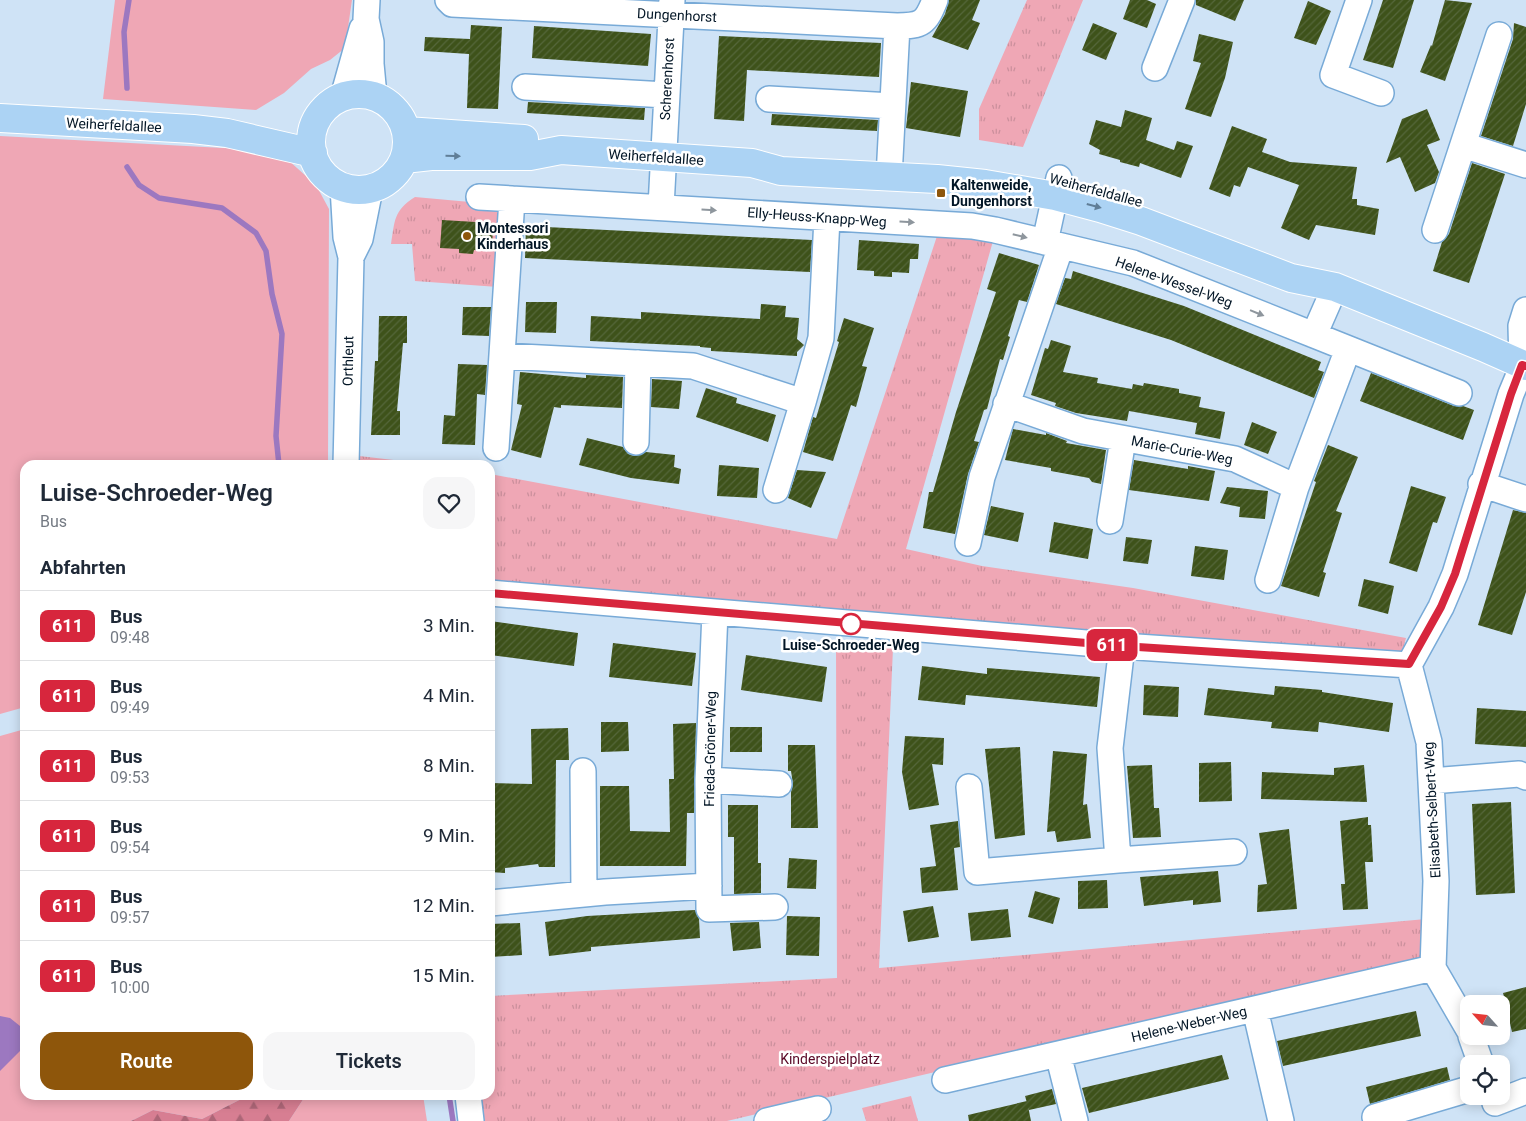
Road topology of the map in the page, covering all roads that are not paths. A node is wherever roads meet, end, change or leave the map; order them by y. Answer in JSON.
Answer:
{"nodes":[{"id":1,"x":448,"y":0,"type":"edge"},
{"id":2,"x":935,"y":0,"type":"edge"},
{"id":3,"x":1182,"y":0,"type":"edge"},
{"id":4,"x":1360,"y":0,"type":"edge"},
{"id":5,"x":671,"y":7,"type":"edge"},
{"id":6,"x":366,"y":10,"type":"edge"},
{"id":7,"x":788,"y":10,"type":"edge"},
{"id":8,"x":897,"y":26,"type":"junction"},
{"id":9,"x":1499,"y":35,"type":"dead end"},
{"id":10,"x":1155,"y":68,"type":"dead end"},
{"id":11,"x":525,"y":87,"type":"dead end"},
{"id":12,"x":1381,"y":93,"type":"dead end"},
{"id":13,"x":666,"y":95,"type":"junction"},
{"id":14,"x":374,"y":96,"type":"junction"},
{"id":15,"x":343,"y":97,"type":"junction"},
{"id":16,"x":770,"y":99,"type":"dead end"},
{"id":17,"x":892,"y":106,"type":"junction"},
{"id":18,"x":0,"y":118,"type":"edge"},
{"id":19,"x":406,"y":132,"type":"junction"},
{"id":20,"x":313,"y":140,"type":"junction"},
{"id":21,"x":1463,"y":146,"type":"junction"},
{"id":22,"x":561,"y":150,"type":"junction"},
{"id":23,"x":664,"y":157,"type":"junction"},
{"id":24,"x":404,"y":159,"type":"junction"},
{"id":25,"x":1526,"y":165,"type":"edge"},
{"id":26,"x":889,"y":168,"type":"junction"},
{"id":27,"x":1057,"y":187,"type":"junction"},
{"id":28,"x":356,"y":188,"type":"junction"},
{"id":29,"x":479,"y":197,"type":"dead end"},
{"id":30,"x":512,"y":199,"type":"junction"},
{"id":31,"x":661,"y":207,"type":"junction"},
{"id":32,"x":827,"y":218,"type":"junction"},
{"id":33,"x":972,"y":226,"type":"joint"},
{"id":34,"x":1435,"y":230,"type":"dead end"},
{"id":35,"x":1053,"y":244,"type":"junction"},
{"id":36,"x":1335,"y":287,"type":"junction"},
{"id":37,"x":1526,"y":310,"type":"edge"},
{"id":38,"x":1314,"y":335,"type":"junction"},
{"id":39,"x":1348,"y":348,"type":"junction"},
{"id":40,"x":502,"y":356,"type":"junction"},
{"id":41,"x":638,"y":363,"type":"junction"},
{"id":42,"x":1525,"y":363,"type":"edge"},
{"id":43,"x":1459,"y":393,"type":"dead end"},
{"id":44,"x":803,"y":402,"type":"junction"},
{"id":45,"x":1006,"y":404,"type":"junction"},
{"id":46,"x":1123,"y":439,"type":"junction"},
{"id":47,"x":636,"y":442,"type":"dead end"},
{"id":48,"x":496,"y":448,"type":"dead end"},
{"id":49,"x":346,"y":460,"type":"edge"},
{"id":50,"x":1482,"y":484,"type":"junction"},
{"id":51,"x":1296,"y":487,"type":"junction"},
{"id":52,"x":776,"y":490,"type":"dead end"},
{"id":53,"x":1526,"y":499,"type":"edge"},
{"id":54,"x":1110,"y":521,"type":"dead end"},
{"id":55,"x":968,"y":543,"type":"dead end"},
{"id":56,"x":1268,"y":580,"type":"dead end"},
{"id":57,"x":495,"y":593,"type":"edge"},
{"id":58,"x":715,"y":612,"type":"junction"},
{"id":59,"x":1122,"y":646,"type":"junction"},
{"id":60,"x":1409,"y":664,"type":"junction"},
{"id":61,"x":583,"y":771,"type":"dead end"},
{"id":62,"x":1526,"y":777,"type":"edge"},
{"id":63,"x":708,"y":780,"type":"junction"},
{"id":64,"x":1432,"y":781,"type":"junction"},
{"id":65,"x":779,"y":784,"type":"dead end"},
{"id":66,"x":969,"y":787,"type":"dead end"},
{"id":67,"x":1234,"y":852,"type":"dead end"},
{"id":68,"x":1118,"y":860,"type":"junction"},
{"id":69,"x":584,"y":894,"type":"junction"},
{"id":70,"x":709,"y":897,"type":"junction"},
{"id":71,"x":495,"y":902,"type":"edge"},
{"id":72,"x":775,"y":907,"type":"dead end"},
{"id":73,"x":1433,"y":968,"type":"junction"},
{"id":74,"x":1255,"y":1009,"type":"junction"},
{"id":75,"x":1460,"y":1014,"type":"edge"},
{"id":76,"x":1058,"y":1054,"type":"junction"},
{"id":77,"x":945,"y":1080,"type":"dead end"},
{"id":78,"x":1460,"y":1092,"type":"edge"},
{"id":79,"x":1526,"y":1092,"type":"edge"},
{"id":80,"x":469,"y":1100,"type":"edge"},
{"id":81,"x":1496,"y":1107,"type":"edge"},
{"id":82,"x":818,"y":1109,"type":"dead end"},
{"id":83,"x":1375,"y":1117,"type":"dead end"},
{"id":84,"x":471,"y":1121,"type":"edge"},
{"id":85,"x":767,"y":1121,"type":"edge"},
{"id":86,"x":1075,"y":1121,"type":"edge"},
{"id":87,"x":1281,"y":1121,"type":"edge"}],
"edges":[{"from":1,"to":5,"type":"street","name":"Dungenhorst"},
{"from":2,"to":8,"type":"street","name":"Dungenhorst"},
{"from":3,"to":10,"type":"street"},
{"from":4,"to":12,"type":"street"},
{"from":5,"to":7,"type":"street","name":"Dungenhorst"},
{"from":5,"to":13,"type":"street","name":"Scherenhorst"},
{"from":6,"to":14,"type":"street"},
{"from":6,"to":15,"type":"street"},
{"from":7,"to":8,"type":"street","name":"Dungenhorst"},
{"from":8,"to":17,"type":"street"},
{"from":9,"to":21,"type":"street"},
{"from":11,"to":13,"type":"street"},
{"from":13,"to":23,"type":"street","name":"Scherenhorst"},
{"from":14,"to":15,"type":"main road"},
{"from":14,"to":19,"type":"main road"},
{"from":15,"to":20,"type":"main road"},
{"from":16,"to":17,"type":"street"},
{"from":17,"to":26,"type":"street"},
{"from":18,"to":20,"type":"main road","name":"Weiherfeldallee"},
{"from":19,"to":22,"type":"main road","name":"Weiherfeldallee"},
{"from":19,"to":24,"type":"main road"},
{"from":20,"to":28,"type":"main road"},
{"from":21,"to":25,"type":"street"},
{"from":21,"to":34,"type":"street"},
{"from":22,"to":23,"type":"main road","name":"Weiherfeldallee"},
{"from":24,"to":22,"type":"main road","name":"Weiherfeldallee","one_way":true},
{"from":23,"to":26,"type":"main road","name":"Weiherfeldallee"},
{"from":23,"to":31,"type":"street"},
{"from":24,"to":28,"type":"main road"},
{"from":26,"to":27,"type":"main road","name":"Weiherfeldallee"},
{"from":27,"to":35,"type":"street"},
{"from":27,"to":36,"type":"main road","name":"Weiherfeldallee"},
{"from":28,"to":49,"type":"street","name":"Orthleut"},
{"from":29,"to":30,"type":"street","name":"Elly-Heuss-Knapp-Weg"},
{"from":30,"to":31,"type":"street","name":"Elly-Heuss-Knapp-Weg"},
{"from":30,"to":40,"type":"street"},
{"from":31,"to":32,"type":"street","name":"Elly-Heuss-Knapp-Weg","one_way":true},
{"from":32,"to":33,"type":"street","name":"Elly-Heuss-Knapp-Weg","one_way":true},
{"from":32,"to":44,"type":"street"},
{"from":33,"to":35,"type":"street","name":"Helene-Wessel-Weg","one_way":true},
{"from":35,"to":38,"type":"street","name":"Helene-Wessel-Weg","one_way":true},
{"from":35,"to":45,"type":"street"},
{"from":36,"to":38,"type":"street"},
{"from":36,"to":42,"type":"main road","name":"Weiherfeldallee"},
{"from":37,"to":42,"type":"street"},
{"from":38,"to":39,"type":"street","name":"Helene-Wessel-Weg"},
{"from":39,"to":43,"type":"street","name":"Helene-Wessel-Weg"},
{"from":39,"to":51,"type":"street"},
{"from":40,"to":41,"type":"street"},
{"from":40,"to":48,"type":"street"},
{"from":41,"to":44,"type":"street"},
{"from":41,"to":47,"type":"street"},
{"from":42,"to":50,"type":"street"},
{"from":44,"to":52,"type":"street"},
{"from":45,"to":46,"type":"street","name":"Marie-Curie-Weg"},
{"from":45,"to":55,"type":"street"},
{"from":46,"to":51,"type":"street","name":"Marie-Curie-Weg"},
{"from":46,"to":54,"type":"street","name":"Marie-Curie-Weg"},
{"from":50,"to":53,"type":"street"},
{"from":50,"to":60,"type":"street"},
{"from":51,"to":56,"type":"street"},
{"from":57,"to":58,"type":"street"},
{"from":58,"to":59,"type":"street"},
{"from":58,"to":63,"type":"street","name":"Frieda-Gröner-Weg"},
{"from":59,"to":60,"type":"street"},
{"from":59,"to":68,"type":"street"},
{"from":60,"to":64,"type":"street","name":"Elisabeth-Selbert-Weg"},
{"from":61,"to":69,"type":"street"},
{"from":62,"to":64,"type":"street"},
{"from":63,"to":65,"type":"street"},
{"from":63,"to":70,"type":"street","name":"Frieda-Gröner-Weg"},
{"from":64,"to":73,"type":"street","name":"Elisabeth-Selbert-Weg"},
{"from":66,"to":68,"type":"street"},
{"from":67,"to":68,"type":"street"},
{"from":69,"to":70,"type":"street"},
{"from":69,"to":71,"type":"street"},
{"from":70,"to":72,"type":"street"},
{"from":73,"to":74,"type":"street","name":"Helene-Weber-Weg"},
{"from":73,"to":75,"type":"street"},
{"from":74,"to":76,"type":"street","name":"Helene-Weber-Weg"},
{"from":74,"to":87,"type":"street"},
{"from":76,"to":77,"type":"street","name":"Helene-Weber-Weg"},
{"from":76,"to":86,"type":"street"},
{"from":78,"to":83,"type":"street"},
{"from":79,"to":81,"type":"street"},
{"from":80,"to":84,"type":"street"},
{"from":82,"to":85,"type":"street"}]}
